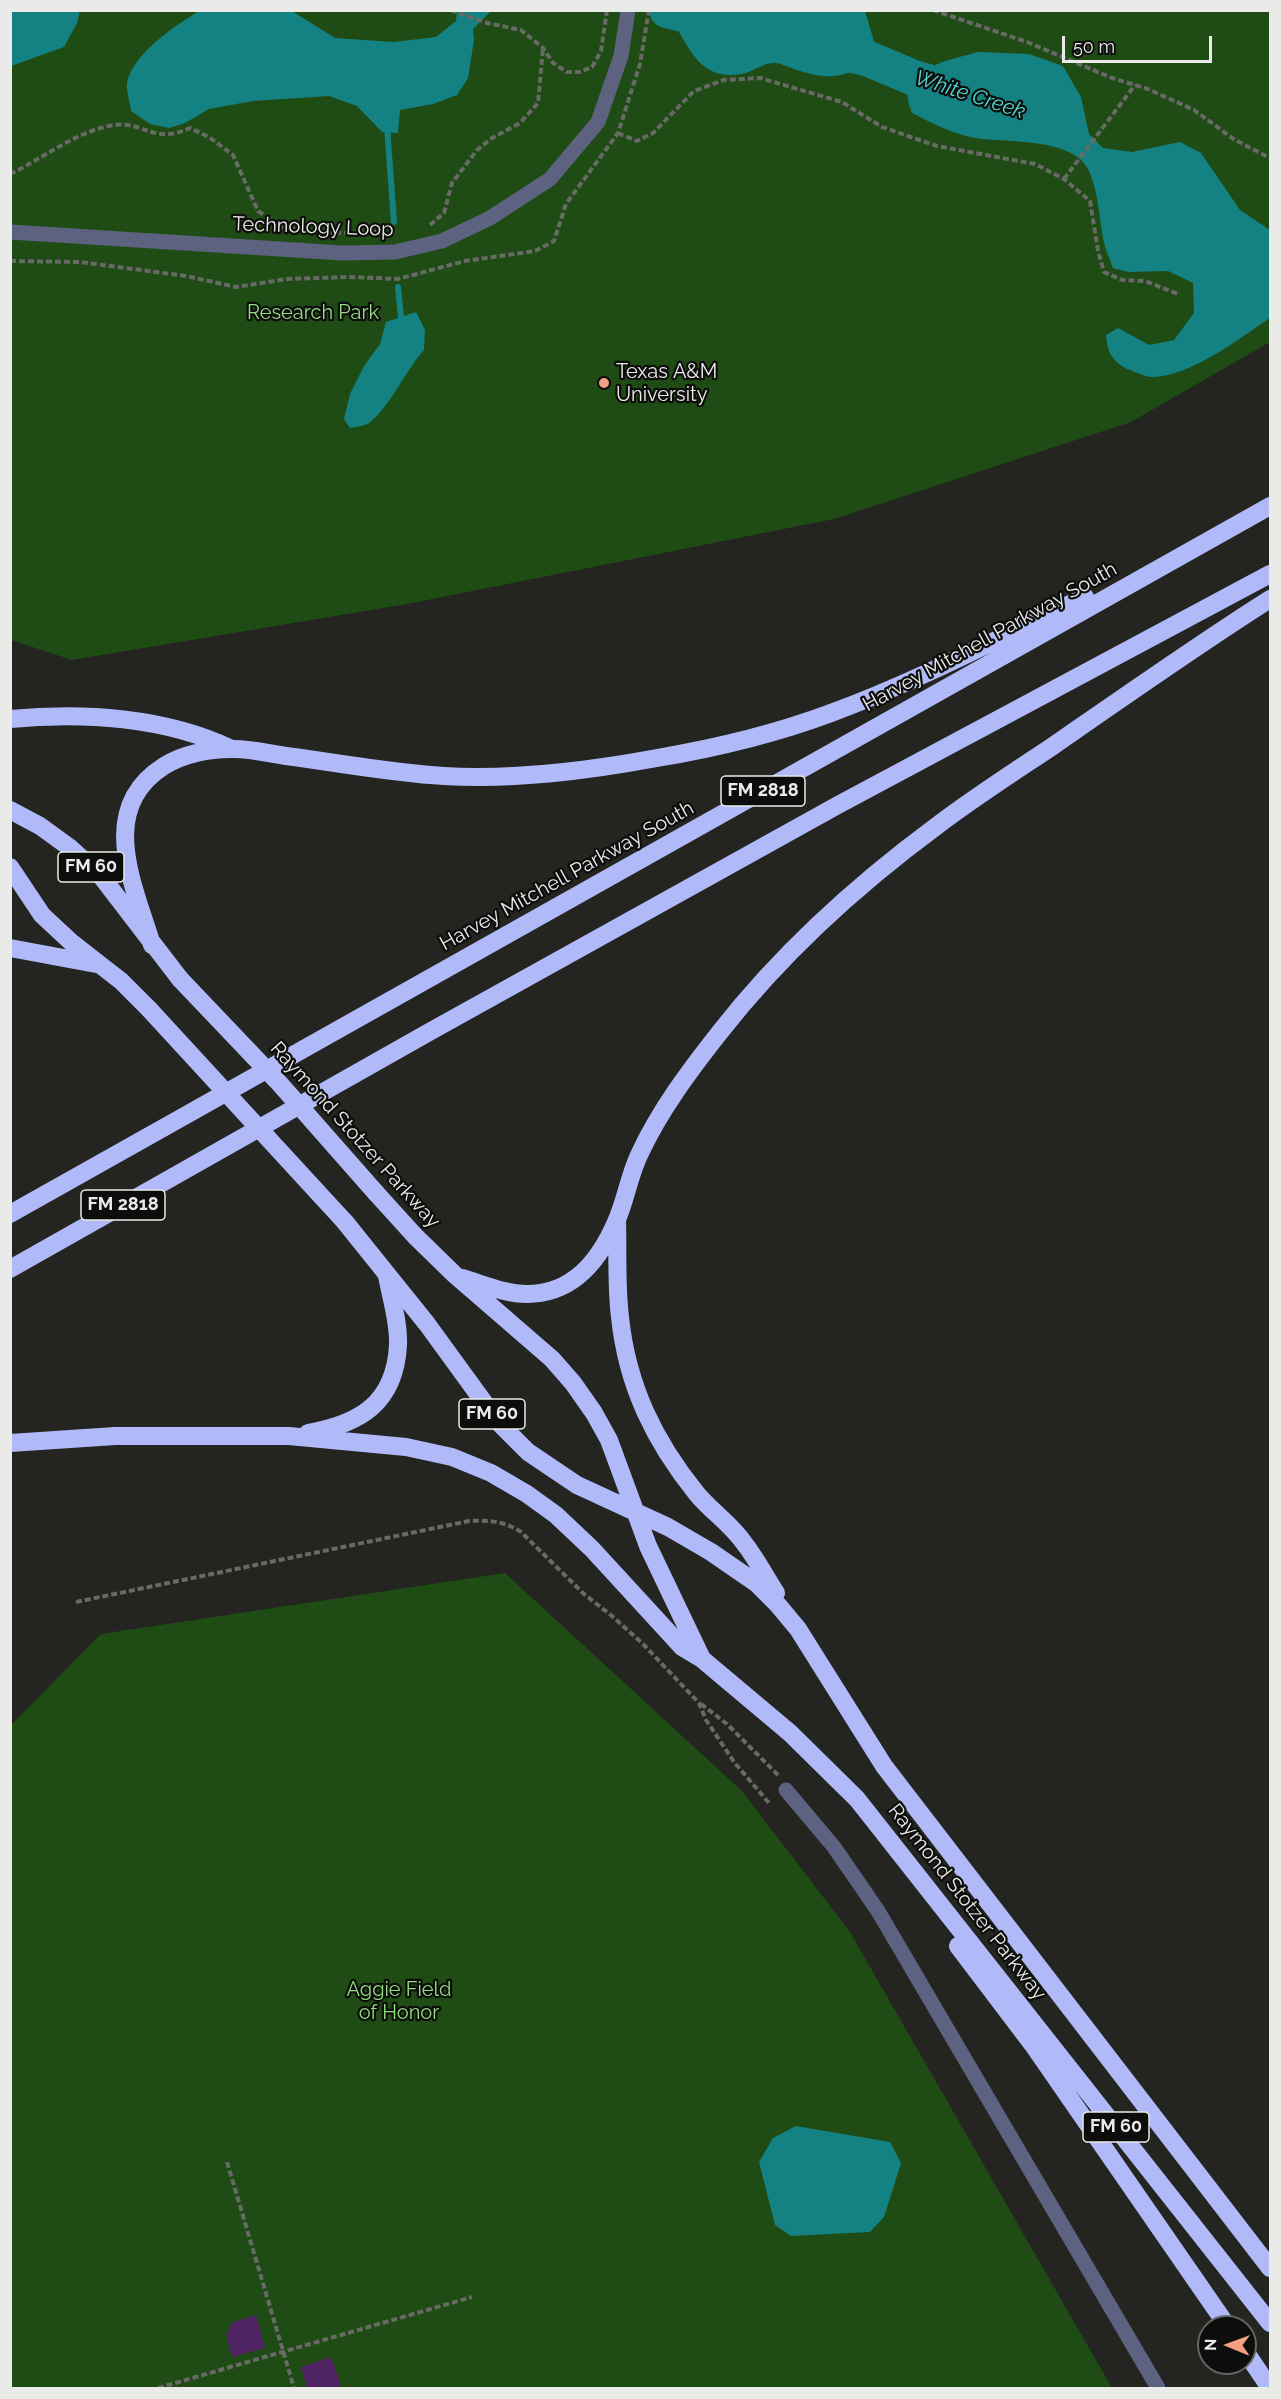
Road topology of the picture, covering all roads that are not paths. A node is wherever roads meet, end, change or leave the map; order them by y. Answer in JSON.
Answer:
{"nodes":[{"id":1,"x":628,"y":10,"type":"edge"},
{"id":2,"x":10,"y":232,"type":"edge"},
{"id":3,"x":1270,"y":506,"type":"edge"},
{"id":4,"x":1233,"y":526,"type":"junction"},
{"id":5,"x":1270,"y":574,"type":"edge"},
{"id":6,"x":1270,"y":599,"type":"edge"},
{"id":7,"x":10,"y":719,"type":"edge"},
{"id":8,"x":232,"y":749,"type":"junction"},
{"id":9,"x":10,"y":810,"type":"edge"},
{"id":10,"x":10,"y":867,"type":"edge"},
{"id":11,"x":152,"y":945,"type":"junction"},
{"id":12,"x":10,"y":948,"type":"edge"},
{"id":13,"x":98,"y":964,"type":"junction"},
{"id":14,"x":10,"y":1214,"type":"edge"},
{"id":15,"x":617,"y":1219,"type":"junction"},
{"id":16,"x":10,"y":1269,"type":"edge"},
{"id":17,"x":387,"y":1272,"type":"junction"},
{"id":18,"x":455,"y":1275,"type":"junction"},
{"id":19,"x":288,"y":1436,"type":"junction"},
{"id":20,"x":10,"y":1443,"type":"edge"},
{"id":21,"x":636,"y":1512,"type":"junction"},
{"id":22,"x":798,"y":1629,"type":"junction"},
{"id":23,"x":702,"y":1659,"type":"junction"},
{"id":24,"x":786,"y":1790,"type":"road end"},
{"id":25,"x":927,"y":1887,"type":"junction"},
{"id":26,"x":1270,"y":2268,"type":"edge"},
{"id":27,"x":1220,"y":2315,"type":"edge"},
{"id":28,"x":1270,"y":2323,"type":"edge"},
{"id":29,"x":1257,"y":2369,"type":"edge"},
{"id":30,"x":1158,"y":2388,"type":"edge"},
{"id":31,"x":1270,"y":2388,"type":"edge"}],
"edges":[{"from":1,"to":2,"type":"street","name":"Technology Loop"},
{"from":3,"to":4,"type":"highway","name":"Harvey Mitchell Parkway South","number":"FM 2818"},
{"from":4,"to":8,"type":"highway"},
{"from":4,"to":14,"type":"highway","name":"Harvey Mitchell Parkway South","number":"FM 2818"},
{"from":5,"to":16,"type":"highway","number":"FM 2818"},
{"from":6,"to":15,"type":"highway"},
{"from":7,"to":8,"type":"highway"},
{"from":8,"to":11,"type":"highway"},
{"from":9,"to":11,"type":"highway","name":"Raymond Stotzer Parkway","number":"FM 60"},
{"from":10,"to":13,"type":"highway","name":"Raymond Stotzer Parkway","number":"FM 60"},
{"from":11,"to":18,"type":"highway","name":"Raymond Stotzer Parkway","number":"FM 60","bridge":true},
{"from":12,"to":13,"type":"highway"},
{"from":13,"to":17,"type":"highway","name":"Raymond Stotzer Parkway","number":"FM 60","bridge":true},
{"from":15,"to":18,"type":"highway"},
{"from":15,"to":22,"type":"highway"},
{"from":17,"to":19,"type":"highway"},
{"from":17,"to":21,"type":"highway","name":"Raymond Stotzer Parkway","number":"FM 60"},
{"from":18,"to":21,"type":"highway","name":"Raymond Stotzer Parkway","number":"FM 60"},
{"from":19,"to":20,"type":"highway"},
{"from":19,"to":23,"type":"highway"},
{"from":21,"to":22,"type":"highway","name":"Raymond Stotzer Parkway","number":"FM 60"},
{"from":21,"to":23,"type":"highway","name":"Raymond Stotzer Parkway","number":"FM 60"},
{"from":22,"to":26,"type":"highway","name":"Raymond Stotzer Parkway","number":"FM 60"},
{"from":23,"to":25,"type":"highway","name":"Raymond Stotzer Parkway","number":"FM 60"},
{"from":24,"to":30,"type":"street"},
{"from":25,"to":27,"type":"highway"},
{"from":25,"to":28,"type":"highway","name":"Raymond Stotzer Parkway","number":"FM 60"},
{"from":29,"to":31,"type":"highway"}]}
